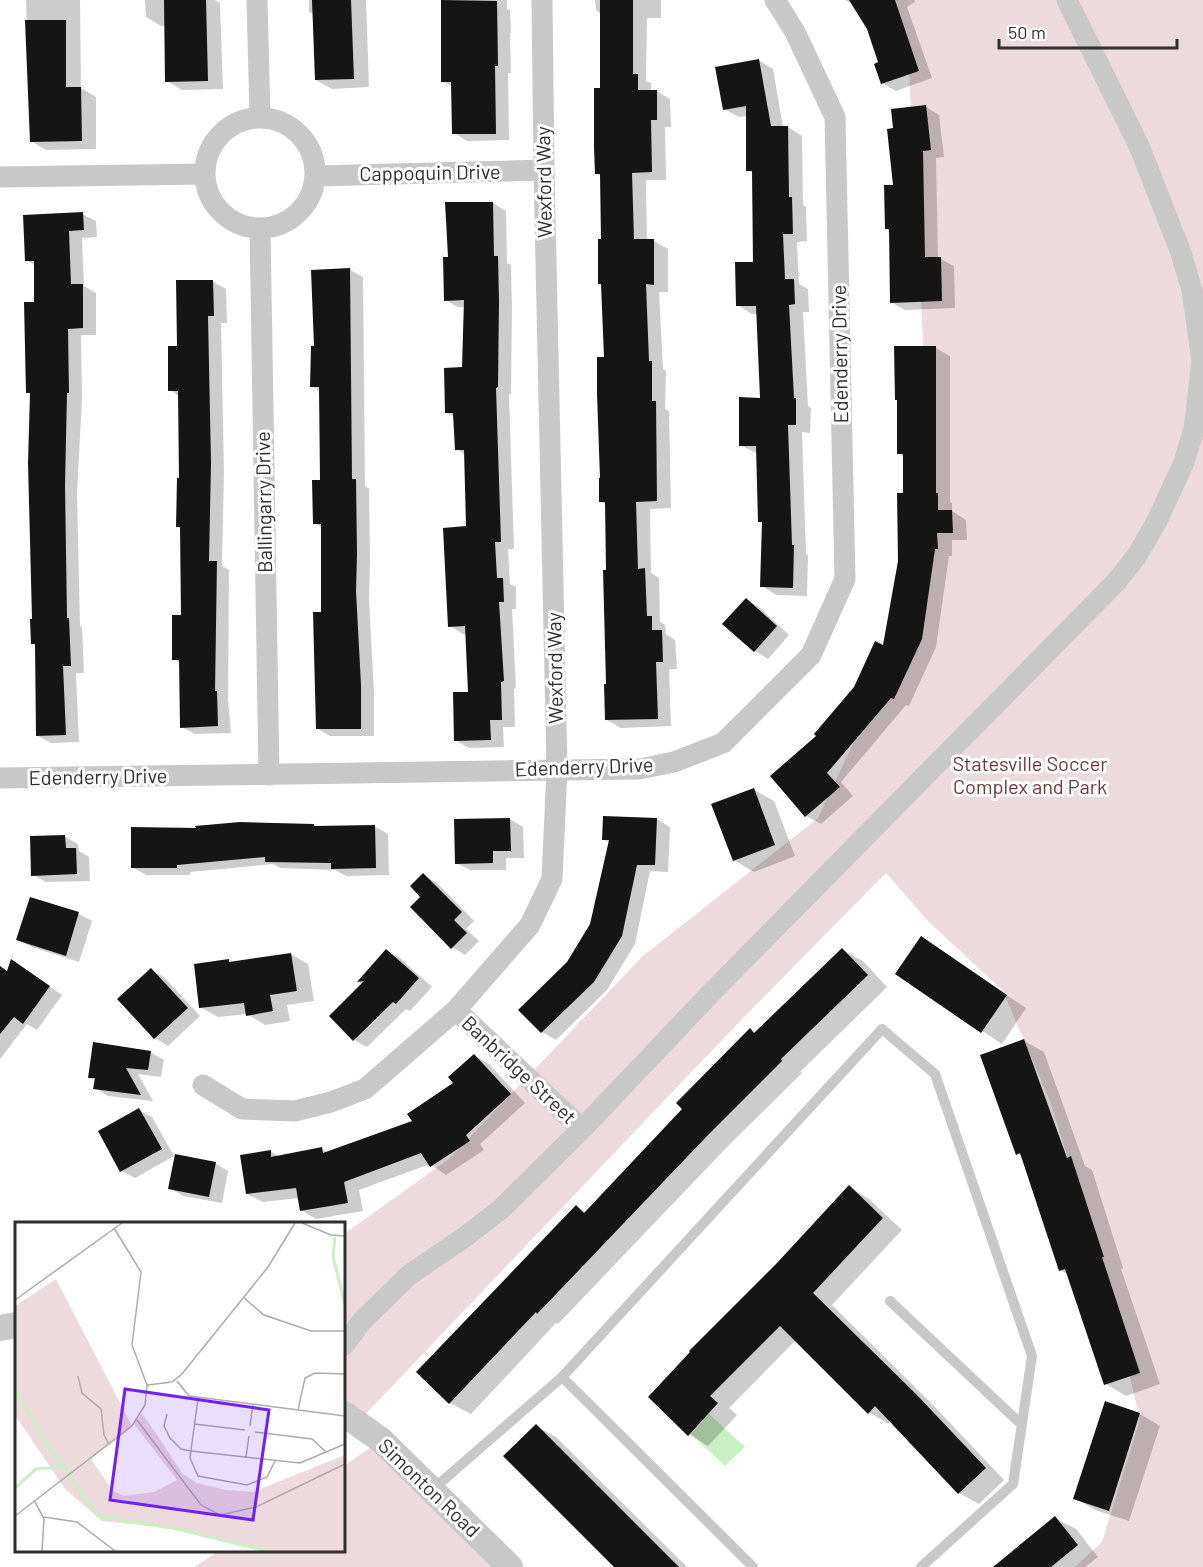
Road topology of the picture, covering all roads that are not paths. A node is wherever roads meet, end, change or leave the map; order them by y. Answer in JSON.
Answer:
{"nodes":[{"id":1,"x":257,"y":0,"type":"edge"},
{"id":2,"x":542,"y":0,"type":"edge"},
{"id":3,"x":775,"y":0,"type":"edge"},
{"id":4,"x":1067,"y":0,"type":"edge"},
{"id":5,"x":260,"y":117,"type":"junction"},
{"id":6,"x":544,"y":170,"type":"junction"},
{"id":7,"x":204,"y":174,"type":"junction"},
{"id":8,"x":316,"y":176,"type":"junction"},
{"id":9,"x":0,"y":177,"type":"edge"},
{"id":10,"x":260,"y":228,"type":"junction"},
{"id":11,"x":557,"y":769,"type":"junction"},
{"id":12,"x":268,"y":775,"type":"junction"},
{"id":13,"x":0,"y":778,"type":"edge"},
{"id":14,"x":456,"y":1010,"type":"junction"},
{"id":15,"x":203,"y":1084,"type":"dead end"},
{"id":16,"x":582,"y":1129,"type":"junction"},
{"id":17,"x":890,"y":1301,"type":"dead end"},
{"id":18,"x":15,"y":1325,"type":"edge"},
{"id":19,"x":0,"y":1328,"type":"edge"},
{"id":20,"x":345,"y":1344,"type":"edge"},
{"id":21,"x":562,"y":1377,"type":"junction"},
{"id":22,"x":345,"y":1415,"type":"edge"},
{"id":23,"x":1022,"y":1425,"type":"junction"},
{"id":24,"x":432,"y":1490,"type":"junction"},
{"id":25,"x":510,"y":1567,"type":"edge"},
{"id":26,"x":753,"y":1567,"type":"edge"},
{"id":27,"x":921,"y":1567,"type":"edge"}],
"edges":[{"from":1,"to":5,"type":"street"},
{"from":2,"to":6,"type":"street","name":"Wexford Way"},
{"from":3,"to":11,"type":"street","name":"Edenderry Drive"},
{"from":4,"to":16,"type":"street"},
{"from":5,"to":7,"type":"street"},
{"from":5,"to":8,"type":"street"},
{"from":6,"to":8,"type":"street","name":"Cappoquin Drive"},
{"from":6,"to":11,"type":"street","name":"Wexford Way"},
{"from":7,"to":9,"type":"street"},
{"from":7,"to":10,"type":"street"},
{"from":8,"to":10,"type":"street"},
{"from":10,"to":12,"type":"street","name":"Ballingarry Drive"},
{"from":11,"to":12,"type":"street","name":"Edenderry Drive"},
{"from":11,"to":14,"type":"street","name":"Wexford Way"},
{"from":12,"to":13,"type":"street","name":"Edenderry Drive"},
{"from":14,"to":15,"type":"street","name":"Wexford Way"},
{"from":14,"to":16,"type":"street","name":"Banbridge Street"},
{"from":16,"to":20,"type":"street"},
{"from":17,"to":23,"type":"lane"},
{"from":18,"to":19,"type":"street"},
{"from":21,"to":23,"type":"lane"},
{"from":21,"to":24,"type":"lane"},
{"from":21,"to":26,"type":"lane"},
{"from":22,"to":24,"type":"street","name":"Simonton Road"},
{"from":23,"to":27,"type":"lane"},
{"from":24,"to":25,"type":"street","name":"Simonton Road"}]}
